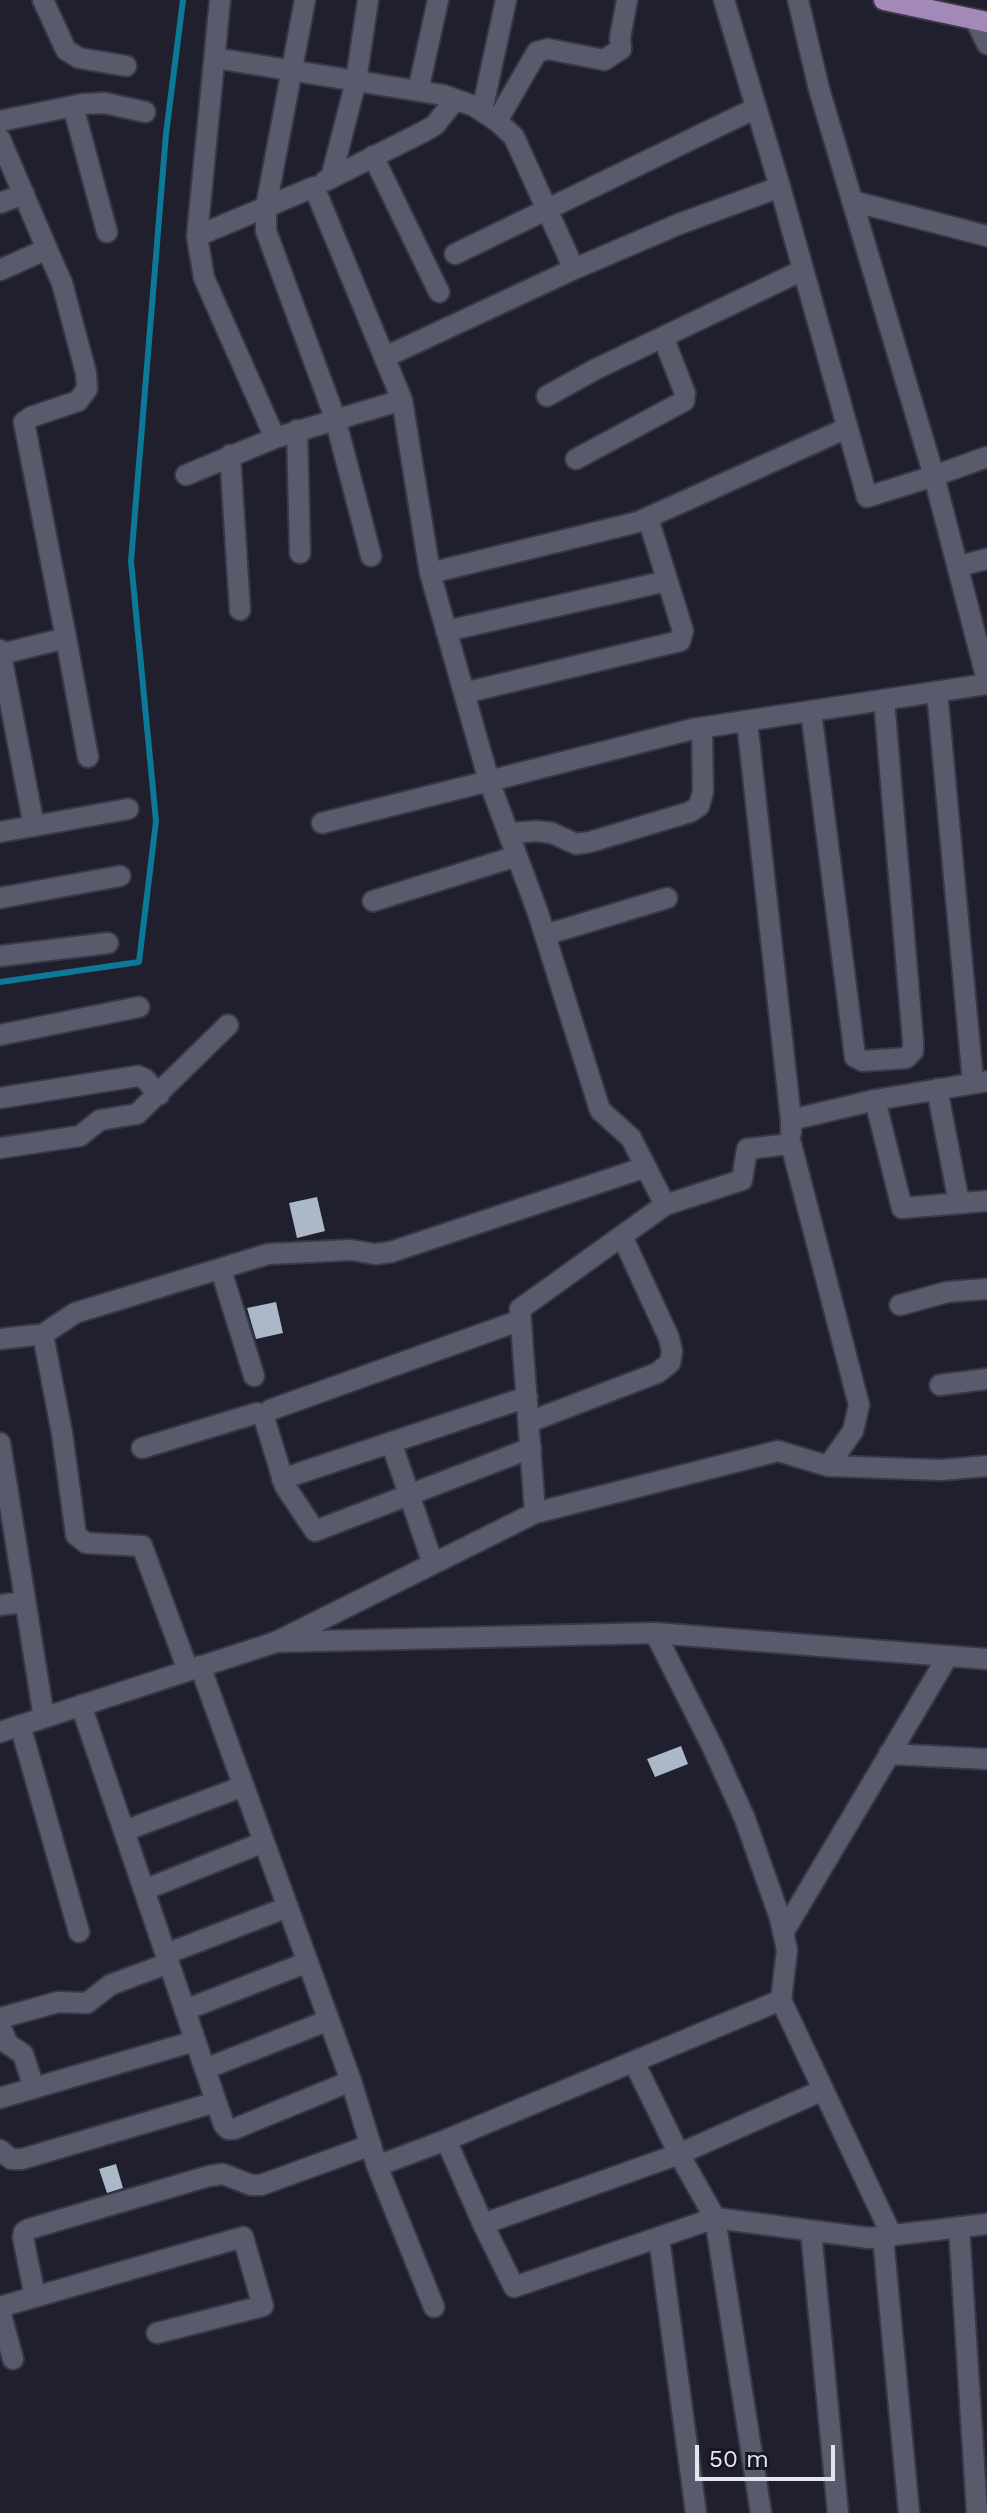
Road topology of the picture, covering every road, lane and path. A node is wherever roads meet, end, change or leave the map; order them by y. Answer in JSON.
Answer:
{"nodes":[{"id":1,"x":43,"y":0,"type":"edge"},
{"id":2,"x":220,"y":0,"type":"edge"},
{"id":3,"x":305,"y":0,"type":"edge"},
{"id":4,"x":368,"y":0,"type":"edge"},
{"id":5,"x":438,"y":0,"type":"edge"},
{"id":6,"x":506,"y":0,"type":"edge"},
{"id":7,"x":627,"y":0,"type":"edge"},
{"id":8,"x":724,"y":0,"type":"edge"},
{"id":9,"x":798,"y":0,"type":"edge"},
{"id":10,"x":884,"y":0,"type":"edge"},
{"id":11,"x":982,"y":21,"type":"edge"},
{"id":12,"x":987,"y":44,"type":"edge"},
{"id":13,"x":215,"y":58,"type":"junction"},
{"id":14,"x":126,"y":66,"type":"dead end"},
{"id":15,"x":292,"y":71,"type":"junction"},
{"id":16,"x":356,"y":81,"type":"junction"},
{"id":17,"x":418,"y":91,"type":"junction"},
{"id":18,"x":455,"y":100,"type":"junction"},
{"id":19,"x":73,"y":106,"type":"junction"},
{"id":20,"x":756,"y":108,"type":"junction"},
{"id":21,"x":145,"y":112,"type":"dead end"},
{"id":22,"x":489,"y":116,"type":"junction"},
{"id":23,"x":0,"y":121,"type":"edge"},
{"id":24,"x":0,"y":139,"type":"edge"},
{"id":25,"x":373,"y":156,"type":"junction"},
{"id":26,"x":323,"y":182,"type":"junction"},
{"id":27,"x":780,"y":187,"type":"junction"},
{"id":28,"x":24,"y":194,"type":"junction"},
{"id":29,"x":852,"y":201,"type":"junction"},
{"id":30,"x":0,"y":203,"type":"edge"},
{"id":31,"x":266,"y":207,"type":"junction"},
{"id":32,"x":546,"y":208,"type":"junction"},
{"id":33,"x":107,"y":232,"type":"dead end"},
{"id":34,"x":197,"y":236,"type":"junction"},
{"id":35,"x":987,"y":236,"type":"edge"},
{"id":36,"x":47,"y":249,"type":"junction"},
{"id":37,"x":455,"y":254,"type":"dead end"},
{"id":38,"x":574,"y":269,"type":"junction"},
{"id":39,"x":0,"y":270,"type":"edge"},
{"id":40,"x":803,"y":270,"type":"junction"},
{"id":41,"x":439,"y":292,"type":"dead end"},
{"id":42,"x":663,"y":337,"type":"junction"},
{"id":43,"x":385,"y":357,"type":"junction"},
{"id":44,"x":547,"y":396,"type":"dead end"},
{"id":45,"x":402,"y":400,"type":"junction"},
{"id":46,"x":335,"y":418,"type":"junction"},
{"id":47,"x":847,"y":428,"type":"junction"},
{"id":48,"x":297,"y":430,"type":"junction"},
{"id":49,"x":275,"y":438,"type":"junction"},
{"id":50,"x":230,"y":455,"type":"junction"},
{"id":51,"x":987,"y":457,"type":"edge"},
{"id":52,"x":576,"y":459,"type":"dead end"},
{"id":53,"x":186,"y":475,"type":"dead end"},
{"id":54,"x":934,"y":476,"type":"junction"},
{"id":55,"x":648,"y":518,"type":"junction"},
{"id":56,"x":300,"y":553,"type":"dead end"},
{"id":57,"x":371,"y":556,"type":"dead end"},
{"id":58,"x":987,"y":559,"type":"edge"},
{"id":59,"x":959,"y":566,"type":"junction"},
{"id":60,"x":430,"y":573,"type":"junction"},
{"id":61,"x":667,"y":581,"type":"junction"},
{"id":62,"x":240,"y":610,"type":"dead end"},
{"id":63,"x":446,"y":631,"type":"junction"},
{"id":64,"x":66,"y":638,"type":"junction"},
{"id":65,"x":0,"y":652,"type":"edge"},
{"id":66,"x":986,"y":677,"type":"edge"},
{"id":67,"x":937,"y":692,"type":"junction"},
{"id":68,"x":464,"y":693,"type":"junction"},
{"id":69,"x":884,"y":700,"type":"junction"},
{"id":70,"x":811,"y":711,"type":"junction"},
{"id":71,"x":747,"y":721,"type":"junction"},
{"id":72,"x":702,"y":728,"type":"junction"},
{"id":73,"x":88,"y":757,"type":"dead end"},
{"id":74,"x":489,"y":781,"type":"junction"},
{"id":75,"x":128,"y":809,"type":"dead end"},
{"id":76,"x":322,"y":823,"type":"dead end"},
{"id":77,"x":34,"y":826,"type":"junction"},
{"id":78,"x":0,"y":832,"type":"edge"},
{"id":79,"x":509,"y":833,"type":"junction"},
{"id":80,"x":517,"y":856,"type":"junction"},
{"id":81,"x":120,"y":876,"type":"dead end"},
{"id":82,"x":0,"y":898,"type":"edge"},
{"id":83,"x":667,"y":898,"type":"dead end"},
{"id":84,"x":373,"y":901,"type":"dead end"},
{"id":85,"x":545,"y":935,"type":"junction"},
{"id":86,"x":108,"y":943,"type":"dead end"},
{"id":87,"x":0,"y":956,"type":"edge"},
{"id":88,"x":139,"y":1007,"type":"dead end"},
{"id":89,"x":228,"y":1025,"type":"dead end"},
{"id":90,"x":0,"y":1035,"type":"edge"},
{"id":91,"x":980,"y":1081,"type":"edge"},
{"id":92,"x":937,"y":1089,"type":"junction"},
{"id":93,"x":159,"y":1095,"type":"junction"},
{"id":94,"x":0,"y":1098,"type":"edge"},
{"id":95,"x":875,"y":1100,"type":"junction"},
{"id":96,"x":791,"y":1120,"type":"junction"},
{"id":97,"x":791,"y":1144,"type":"junction"},
{"id":98,"x":0,"y":1148,"type":"edge"},
{"id":99,"x":646,"y":1167,"type":"junction"},
{"id":100,"x":987,"y":1201,"type":"edge"},
{"id":101,"x":959,"y":1203,"type":"junction"},
{"id":102,"x":665,"y":1205,"type":"junction"},
{"id":103,"x":622,"y":1236,"type":"junction"},
{"id":104,"x":221,"y":1270,"type":"junction"},
{"id":105,"x":987,"y":1289,"type":"edge"},
{"id":106,"x":900,"y":1305,"type":"dead end"},
{"id":107,"x":521,"y":1320,"type":"junction"},
{"id":108,"x":42,"y":1335,"type":"junction"},
{"id":109,"x":0,"y":1339,"type":"edge"},
{"id":110,"x":254,"y":1376,"type":"dead end"},
{"id":111,"x":987,"y":1379,"type":"edge"},
{"id":112,"x":940,"y":1385,"type":"dead end"},
{"id":113,"x":527,"y":1397,"type":"junction"},
{"id":114,"x":265,"y":1415,"type":"junction"},
{"id":115,"x":529,"y":1422,"type":"junction"},
{"id":116,"x":391,"y":1442,"type":"junction"},
{"id":117,"x":142,"y":1448,"type":"dead end"},
{"id":118,"x":531,"y":1448,"type":"junction"},
{"id":119,"x":1,"y":1456,"type":"edge"},
{"id":120,"x":828,"y":1466,"type":"junction"},
{"id":121,"x":987,"y":1466,"type":"edge"},
{"id":122,"x":282,"y":1479,"type":"junction"},
{"id":123,"x":411,"y":1495,"type":"junction"},
{"id":124,"x":535,"y":1513,"type":"junction"},
{"id":125,"x":7,"y":1532,"type":"edge"},
{"id":126,"x":433,"y":1564,"type":"junction"},
{"id":127,"x":24,"y":1602,"type":"junction"},
{"id":128,"x":0,"y":1605,"type":"edge"},
{"id":129,"x":655,"y":1633,"type":"junction"},
{"id":130,"x":276,"y":1642,"type":"junction"},
{"id":131,"x":948,"y":1656,"type":"junction"},
{"id":132,"x":987,"y":1659,"type":"edge"},
{"id":133,"x":194,"y":1668,"type":"junction"},
{"id":134,"x":81,"y":1705,"type":"junction"},
{"id":135,"x":44,"y":1718,"type":"junction"},
{"id":136,"x":20,"y":1725,"type":"junction"},
{"id":137,"x":0,"y":1732,"type":"edge"},
{"id":138,"x":889,"y":1754,"type":"junction"},
{"id":139,"x":987,"y":1759,"type":"edge"},
{"id":140,"x":244,"y":1786,"type":"junction"},
{"id":141,"x":124,"y":1831,"type":"junction"},
{"id":142,"x":264,"y":1842,"type":"junction"},
{"id":143,"x":144,"y":1890,"type":"junction"},
{"id":144,"x":288,"y":1907,"type":"junction"},
{"id":145,"x":79,"y":1932,"type":"dead end"},
{"id":146,"x":783,"y":1933,"type":"junction"},
{"id":147,"x":167,"y":1959,"type":"junction"},
{"id":148,"x":308,"y":1962,"type":"junction"},
{"id":149,"x":781,"y":2000,"type":"junction"},
{"id":150,"x":185,"y":2010,"type":"junction"},
{"id":151,"x":0,"y":2018,"type":"edge"},
{"id":152,"x":329,"y":2020,"type":"junction"},
{"id":153,"x":0,"y":2026,"type":"edge"},
{"id":154,"x":195,"y":2041,"type":"junction"},
{"id":155,"x":634,"y":2062,"type":"junction"},
{"id":156,"x":205,"y":2069,"type":"junction"},
{"id":157,"x":351,"y":2081,"type":"junction"},
{"id":158,"x":34,"y":2088,"type":"junction"},
{"id":159,"x":823,"y":2090,"type":"junction"},
{"id":160,"x":0,"y":2098,"type":"edge"},
{"id":161,"x":216,"y":2102,"type":"junction"},
{"id":162,"x":446,"y":2140,"type":"junction"},
{"id":163,"x":371,"y":2145,"type":"junction"},
{"id":164,"x":0,"y":2150,"type":"edge"},
{"id":165,"x":679,"y":2154,"type":"junction"},
{"id":166,"x":377,"y":2166,"type":"junction"},
{"id":167,"x":715,"y":2218,"type":"junction"},
{"id":168,"x":483,"y":2224,"type":"junction"},
{"id":169,"x":987,"y":2224,"type":"edge"},
{"id":170,"x":959,"y":2227,"type":"junction"},
{"id":171,"x":811,"y":2231,"type":"junction"},
{"id":172,"x":887,"y":2236,"type":"junction"},
{"id":173,"x":659,"y":2238,"type":"junction"},
{"id":174,"x":35,"y":2297,"type":"junction"},
{"id":175,"x":434,"y":2307,"type":"dead end"},
{"id":176,"x":0,"y":2309,"type":"edge"},
{"id":177,"x":157,"y":2333,"type":"dead end"},
{"id":178,"x":13,"y":2359,"type":"dead end"},
{"id":179,"x":696,"y":2513,"type":"edge"},
{"id":180,"x":761,"y":2513,"type":"edge"},
{"id":181,"x":838,"y":2513,"type":"edge"},
{"id":182,"x":909,"y":2513,"type":"edge"},
{"id":183,"x":977,"y":2513,"type":"edge"}],
"edges":[{"from":1,"to":14,"type":"street"},
{"from":2,"to":13,"type":"street"},
{"from":3,"to":15,"type":"street"},
{"from":4,"to":16,"type":"street"},
{"from":5,"to":17,"type":"street"},
{"from":6,"to":22,"type":"street"},
{"from":7,"to":22,"type":"street"},
{"from":8,"to":20,"type":"street"},
{"from":9,"to":29,"type":"street"},
{"from":10,"to":11,"type":"main road"},
{"from":11,"to":12,"type":"street"},
{"from":13,"to":15,"type":"street"},
{"from":13,"to":34,"type":"street"},
{"from":15,"to":16,"type":"street"},
{"from":15,"to":31,"type":"street"},
{"from":16,"to":17,"type":"street"},
{"from":16,"to":26,"type":"street"},
{"from":17,"to":18,"type":"street"},
{"from":18,"to":22,"type":"street"},
{"from":18,"to":25,"type":"street"},
{"from":19,"to":21,"type":"street"},
{"from":19,"to":23,"type":"street"},
{"from":19,"to":33,"type":"street"},
{"from":20,"to":27,"type":"street"},
{"from":20,"to":32,"type":"street"},
{"from":22,"to":32,"type":"street"},
{"from":24,"to":28,"type":"street"},
{"from":25,"to":26,"type":"street"},
{"from":25,"to":41,"type":"street"},
{"from":26,"to":31,"type":"street"},
{"from":26,"to":43,"type":"street"},
{"from":27,"to":38,"type":"street"},
{"from":27,"to":40,"type":"street"},
{"from":28,"to":30,"type":"street"},
{"from":28,"to":36,"type":"street"},
{"from":29,"to":35,"type":"street"},
{"from":29,"to":54,"type":"street"},
{"from":31,"to":34,"type":"street"},
{"from":31,"to":46,"type":"street"},
{"from":32,"to":37,"type":"street"},
{"from":32,"to":38,"type":"street"},
{"from":34,"to":49,"type":"street"},
{"from":36,"to":39,"type":"street"},
{"from":36,"to":64,"type":"street"},
{"from":38,"to":43,"type":"street"},
{"from":40,"to":42,"type":"street"},
{"from":40,"to":47,"type":"street"},
{"from":42,"to":44,"type":"street"},
{"from":42,"to":52,"type":"street"},
{"from":43,"to":45,"type":"street"},
{"from":45,"to":46,"type":"street"},
{"from":45,"to":60,"type":"street"},
{"from":46,"to":48,"type":"street"},
{"from":46,"to":57,"type":"street"},
{"from":47,"to":54,"type":"street"},
{"from":47,"to":55,"type":"street"},
{"from":48,"to":49,"type":"street"},
{"from":48,"to":56,"type":"street"},
{"from":49,"to":50,"type":"street"},
{"from":50,"to":53,"type":"street"},
{"from":50,"to":62,"type":"street"},
{"from":51,"to":54,"type":"street"},
{"from":54,"to":59,"type":"street"},
{"from":55,"to":60,"type":"street"},
{"from":55,"to":61,"type":"street"},
{"from":58,"to":59,"type":"street"},
{"from":59,"to":66,"type":"street"},
{"from":60,"to":63,"type":"street"},
{"from":61,"to":63,"type":"street"},
{"from":61,"to":68,"type":"street"},
{"from":63,"to":68,"type":"street"},
{"from":64,"to":65,"type":"street"},
{"from":64,"to":73,"type":"street"},
{"from":65,"to":77,"type":"street"},
{"from":66,"to":67,"type":"street"},
{"from":67,"to":69,"type":"street"},
{"from":67,"to":91,"type":"street"},
{"from":68,"to":74,"type":"street"},
{"from":69,"to":70,"type":"street"},
{"from":69,"to":70,"type":"street"},
{"from":70,"to":71,"type":"street"},
{"from":71,"to":72,"type":"street"},
{"from":71,"to":96,"type":"street"},
{"from":72,"to":74,"type":"street"},
{"from":72,"to":79,"type":"street"},
{"from":74,"to":76,"type":"street"},
{"from":74,"to":79,"type":"street"},
{"from":75,"to":77,"type":"street"},
{"from":77,"to":78,"type":"street"},
{"from":79,"to":80,"type":"street"},
{"from":80,"to":84,"type":"street"},
{"from":80,"to":85,"type":"street"},
{"from":81,"to":82,"type":"street"},
{"from":83,"to":85,"type":"street"},
{"from":85,"to":99,"type":"street"},
{"from":86,"to":87,"type":"street"},
{"from":88,"to":90,"type":"street"},
{"from":89,"to":93,"type":"street"},
{"from":91,"to":92,"type":"street"},
{"from":92,"to":95,"type":"street"},
{"from":92,"to":101,"type":"street"},
{"from":93,"to":94,"type":"street"},
{"from":93,"to":98,"type":"street"},
{"from":95,"to":96,"type":"street"},
{"from":95,"to":101,"type":"street"},
{"from":96,"to":97,"type":"street"},
{"from":97,"to":102,"type":"street"},
{"from":97,"to":120,"type":"street"},
{"from":99,"to":102,"type":"street"},
{"from":99,"to":104,"type":"street"},
{"from":100,"to":101,"type":"street"},
{"from":102,"to":103,"type":"street"},
{"from":103,"to":107,"type":"street"},
{"from":103,"to":115,"type":"street"},
{"from":104,"to":108,"type":"street"},
{"from":104,"to":110,"type":"street"},
{"from":105,"to":106,"type":"street"},
{"from":107,"to":113,"type":"street"},
{"from":107,"to":114,"type":"street"},
{"from":108,"to":109,"type":"street"},
{"from":108,"to":133,"type":"street"},
{"from":111,"to":112,"type":"street"},
{"from":113,"to":115,"type":"street"},
{"from":113,"to":116,"type":"street"},
{"from":114,"to":117,"type":"street"},
{"from":114,"to":122,"type":"street"},
{"from":115,"to":118,"type":"street"},
{"from":116,"to":122,"type":"street"},
{"from":116,"to":123,"type":"street"},
{"from":118,"to":123,"type":"street"},
{"from":118,"to":124,"type":"street"},
{"from":119,"to":125,"type":"street"},
{"from":120,"to":121,"type":"street"},
{"from":120,"to":124,"type":"street"},
{"from":122,"to":123,"type":"street"},
{"from":123,"to":126,"type":"street"},
{"from":124,"to":126,"type":"street"},
{"from":125,"to":127,"type":"street"},
{"from":126,"to":130,"type":"street"},
{"from":127,"to":128,"type":"street"},
{"from":127,"to":135,"type":"street"},
{"from":129,"to":130,"type":"street"},
{"from":129,"to":131,"type":"street"},
{"from":129,"to":146,"type":"street"},
{"from":130,"to":133,"type":"street"},
{"from":131,"to":132,"type":"street"},
{"from":131,"to":138,"type":"street"},
{"from":133,"to":134,"type":"street"},
{"from":133,"to":140,"type":"street"},
{"from":134,"to":135,"type":"street"},
{"from":134,"to":141,"type":"street"},
{"from":135,"to":136,"type":"street"},
{"from":136,"to":137,"type":"street"},
{"from":136,"to":145,"type":"street"},
{"from":138,"to":139,"type":"street"},
{"from":138,"to":146,"type":"street"},
{"from":140,"to":141,"type":"street"},
{"from":140,"to":142,"type":"street"},
{"from":141,"to":143,"type":"street"},
{"from":142,"to":143,"type":"street"},
{"from":142,"to":144,"type":"street"},
{"from":143,"to":147,"type":"street"},
{"from":144,"to":147,"type":"street"},
{"from":144,"to":148,"type":"street"},
{"from":146,"to":149,"type":"street"},
{"from":147,"to":150,"type":"street"},
{"from":147,"to":151,"type":"street"},
{"from":148,"to":150,"type":"street"},
{"from":148,"to":152,"type":"street"},
{"from":149,"to":155,"type":"street"},
{"from":149,"to":159,"type":"street"},
{"from":150,"to":154,"type":"street"},
{"from":152,"to":156,"type":"street"},
{"from":152,"to":157,"type":"street"},
{"from":153,"to":158,"type":"street"},
{"from":154,"to":156,"type":"street"},
{"from":154,"to":158,"type":"street"},
{"from":155,"to":162,"type":"street"},
{"from":155,"to":165,"type":"street"},
{"from":156,"to":161,"type":"street"},
{"from":157,"to":161,"type":"street"},
{"from":157,"to":163,"type":"street"},
{"from":158,"to":160,"type":"street"},
{"from":159,"to":165,"type":"street"},
{"from":159,"to":172,"type":"street"},
{"from":161,"to":164,"type":"street"},
{"from":162,"to":166,"type":"street"},
{"from":162,"to":168,"type":"street"},
{"from":163,"to":166,"type":"street"},
{"from":163,"to":174,"type":"street"},
{"from":165,"to":167,"type":"street"},
{"from":165,"to":168,"type":"street"},
{"from":166,"to":175,"type":"street"},
{"from":167,"to":171,"type":"street"},
{"from":167,"to":173,"type":"street"},
{"from":167,"to":180,"type":"street"},
{"from":168,"to":173,"type":"street"},
{"from":169,"to":170,"type":"street"},
{"from":170,"to":172,"type":"street"},
{"from":170,"to":183,"type":"street"},
{"from":171,"to":172,"type":"street"},
{"from":171,"to":181,"type":"street"},
{"from":172,"to":182,"type":"street"},
{"from":173,"to":179,"type":"street"},
{"from":174,"to":176,"type":"street"},
{"from":174,"to":177,"type":"street"},
{"from":176,"to":178,"type":"street"}]}
